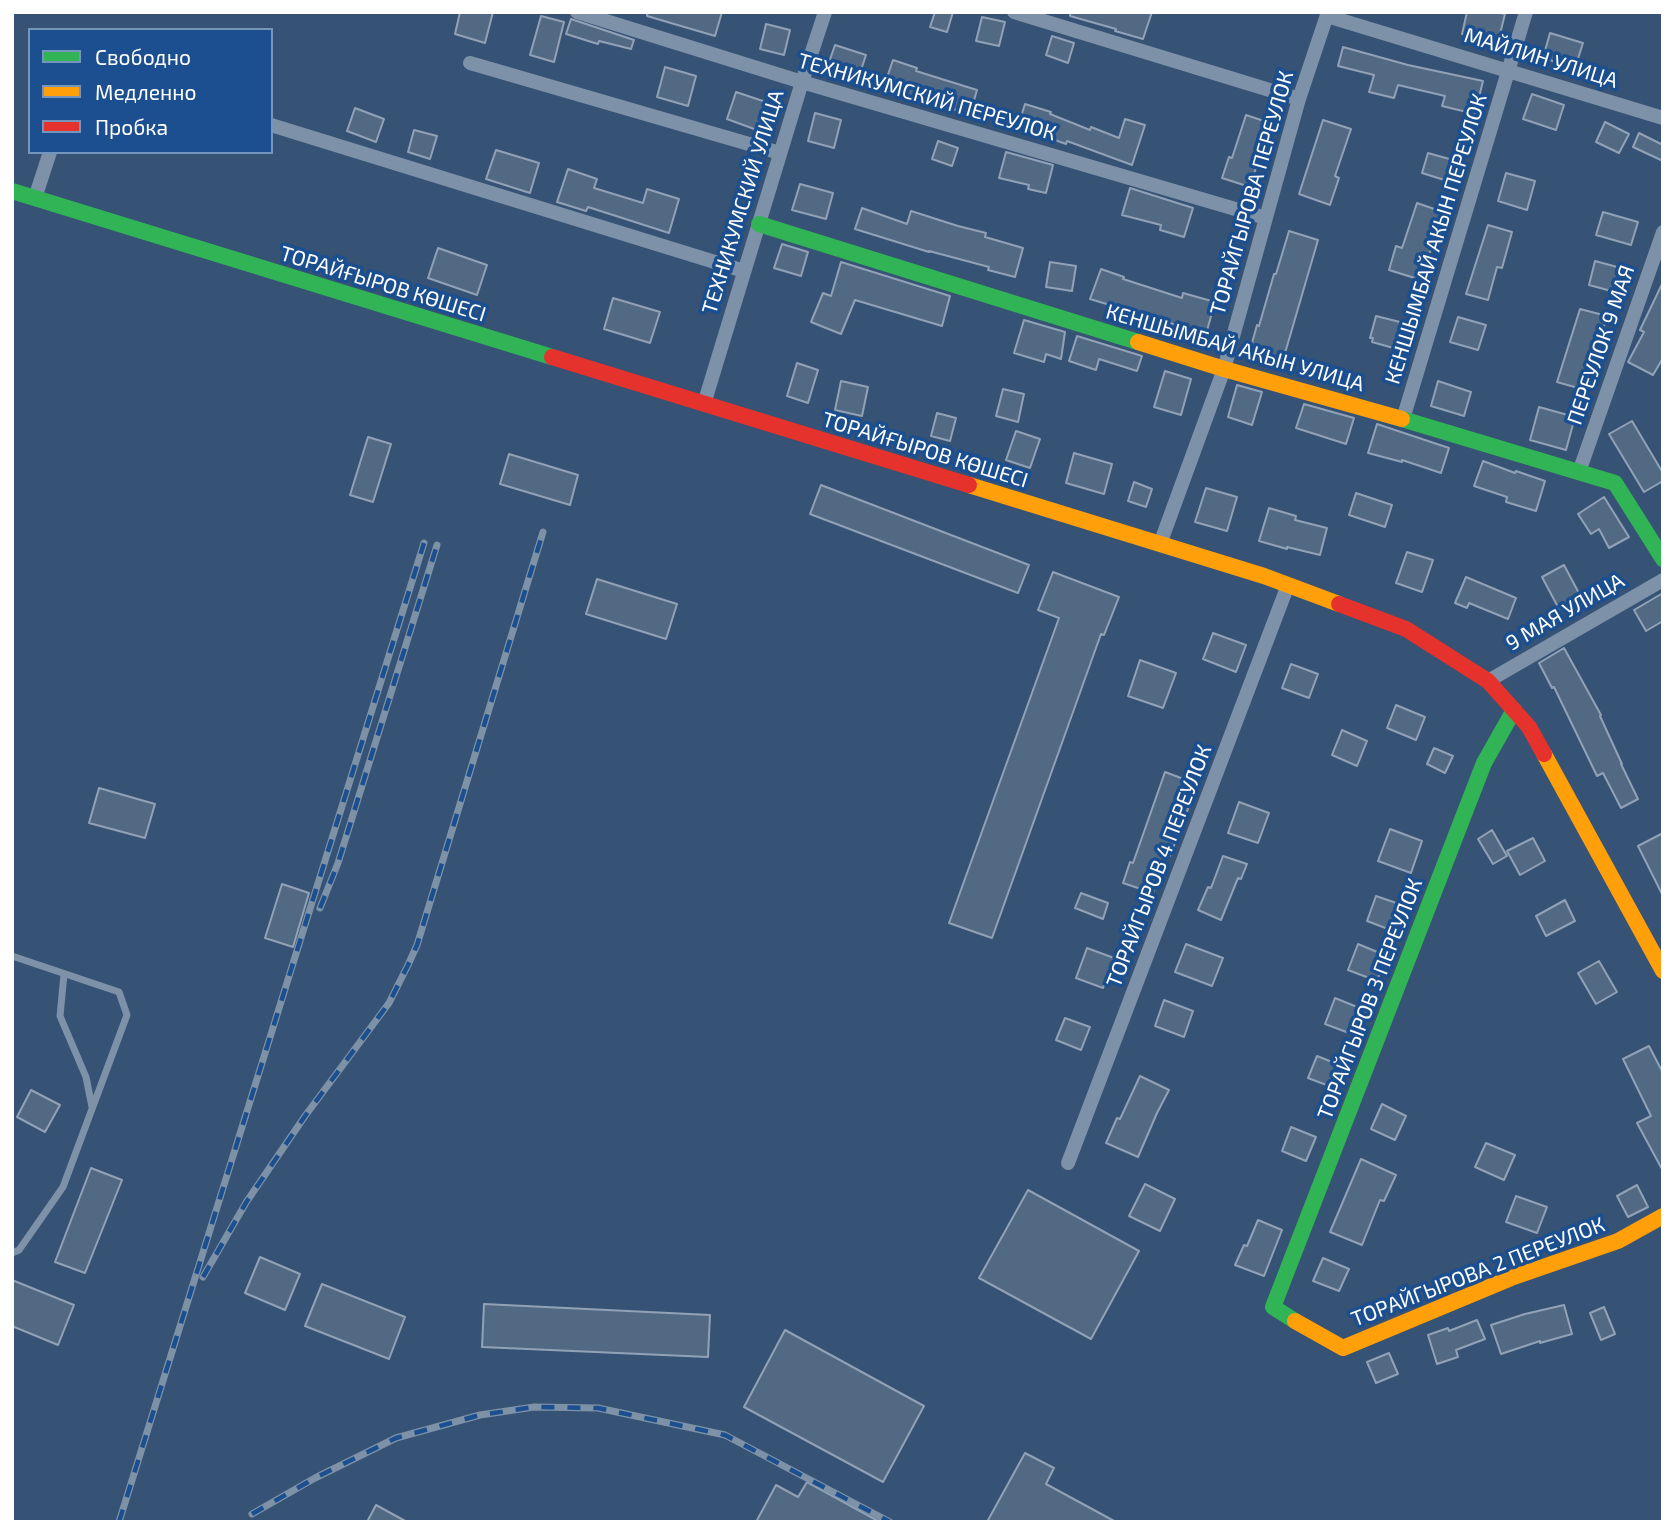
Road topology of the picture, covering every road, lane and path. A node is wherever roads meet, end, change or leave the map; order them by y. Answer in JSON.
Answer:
{"nodes":[{"id":1,"x":577,"y":12,"type":"edge"},
{"id":2,"x":825,"y":12,"type":"edge"},
{"id":3,"x":1014,"y":12,"type":"edge"},
{"id":4,"x":1527,"y":12,"type":"edge"},
{"id":5,"x":1328,"y":14,"type":"edge"},
{"id":6,"x":470,"y":63,"type":"dead end"},
{"id":7,"x":1509,"y":70,"type":"junction"},
{"id":8,"x":802,"y":82,"type":"junction"},
{"id":9,"x":1299,"y":99,"type":"junction"},
{"id":10,"x":1663,"y":118,"type":"edge"},
{"id":11,"x":273,"y":126,"type":"edge"},
{"id":12,"x":780,"y":153,"type":"junction"},
{"id":13,"x":49,"y":154,"type":"edge"},
{"id":14,"x":12,"y":191,"type":"edge"},
{"id":15,"x":35,"y":198,"type":"junction"},
{"id":16,"x":1266,"y":218,"type":"junction"},
{"id":17,"x":759,"y":224,"type":"junction"},
{"id":18,"x":1663,"y":232,"type":"edge"},
{"id":19,"x":744,"y":271,"type":"junction"},
{"id":20,"x":1224,"y":369,"type":"junction"},
{"id":21,"x":704,"y":404,"type":"junction"},
{"id":22,"x":1403,"y":419,"type":"junction"},
{"id":23,"x":1579,"y":472,"type":"junction"},
{"id":24,"x":1160,"y":544,"type":"junction"},
{"id":25,"x":1663,"y":559,"type":"edge"},
{"id":26,"x":1663,"y":580,"type":"edge"},
{"id":27,"x":1288,"y":585,"type":"junction"},
{"id":28,"x":1488,"y":681,"type":"junction"},
{"id":29,"x":1514,"y":710,"type":"junction"},
{"id":30,"x":12,"y":956,"type":"edge"},
{"id":31,"x":1663,"y":971,"type":"edge"},
{"id":32,"x":64,"y":974,"type":"junction"},
{"id":33,"x":92,"y":1110,"type":"junction"},
{"id":34,"x":1068,"y":1163,"type":"dead end"},
{"id":35,"x":1663,"y":1216,"type":"edge"},
{"id":36,"x":15,"y":1250,"type":"edge"},
{"id":37,"x":1273,"y":1307,"type":"joint"}],
"edges":[{"from":1,"to":8,"type":"street","name":"ТЕХНИКУМСКИЙ ПЕРЕУЛОК"},
{"from":2,"to":8,"type":"street","name":"ТЕХНИКУМСКИЙ УЛИЦА"},
{"from":3,"to":9,"type":"street"},
{"from":4,"to":7,"type":"street","name":"КЕНШЫМБАЙ АКЫН ПЕРЕУЛОК"},
{"from":5,"to":7,"type":"street","name":"МАЙЛИН УЛИЦА"},
{"from":5,"to":9,"type":"street","name":"ТОРАЙГЫРОВА ПЕРЕУЛОК"},
{"from":6,"to":12,"type":"street"},
{"from":7,"to":10,"type":"street","name":"МАЙЛИН УЛИЦА"},
{"from":7,"to":22,"type":"street","name":"КЕНШЫМБАЙ АКЫН ПЕРЕУЛОК"},
{"from":8,"to":12,"type":"street","name":"ТЕХНИКУМСКИЙ УЛИЦА"},
{"from":8,"to":16,"type":"street","name":"ТЕХНИКУМСКИЙ ПЕРЕУЛОК"},
{"from":9,"to":16,"type":"street","name":"ТОРАЙГЫРОВА ПЕРЕУЛОК"},
{"from":11,"to":19,"type":"street"},
{"from":12,"to":17,"type":"street","name":"ТЕХНИКУМСКИЙ УЛИЦА"},
{"from":13,"to":15,"type":"street"},
{"from":14,"to":15,"type":"street","name":"ТОРАЙҒЫРОВ КӨШЕСІ"},
{"from":15,"to":21,"type":"street","name":"ТОРАЙҒЫРОВ КӨШЕСІ"},
{"from":16,"to":20,"type":"street","name":"ТОРАЙГЫРОВА ПЕРЕУЛОК"},
{"from":17,"to":19,"type":"street","name":"ТЕХНИКУМСКИЙ УЛИЦА"},
{"from":17,"to":20,"type":"street","name":"КЕНШЫМБАЙ АКЫН УЛИЦА"},
{"from":18,"to":23,"type":"street","name":"ПЕРЕУЛОК 9 МАЯ"},
{"from":19,"to":21,"type":"street","name":"ТЕХНИКУМСКИЙ УЛИЦА"},
{"from":20,"to":22,"type":"street","name":"КЕНШЫМБАЙ АКЫН УЛИЦА"},
{"from":20,"to":24,"type":"street","name":"ТОРАЙГЫРОВА ПЕРЕУЛОК"},
{"from":21,"to":24,"type":"street","name":"ТОРАЙҒЫРОВ КӨШЕСІ"},
{"from":22,"to":23,"type":"street","name":"КЕНШЫМБАЙ АКЫН УЛИЦА"},
{"from":23,"to":25,"type":"street","name":"КЕНШЫМБАЙ АКЫН УЛИЦА"},
{"from":24,"to":27,"type":"street","name":"ТОРАЙҒЫРОВ КӨШЕСІ"},
{"from":26,"to":28,"type":"street","name":"9 МАЯ УЛИЦА"},
{"from":27,"to":28,"type":"street","name":"ТОРАЙҒЫРОВ КӨШЕСІ"},
{"from":27,"to":34,"type":"street","name":"ТОРАЙГЫРОВ 4 ПЕРЕУЛОК"},
{"from":28,"to":29,"type":"street","name":"ТОРАЙҒЫРОВ КӨШЕСІ"},
{"from":29,"to":31,"type":"street","name":"ТОРАЙҒЫРОВ КӨШЕСІ"},
{"from":29,"to":37,"type":"street","name":"ТОРАЙГЫРОВ 3 ПЕРЕУЛОК"},
{"from":30,"to":32,"type":"lane"},
{"from":32,"to":33,"type":"lane"},
{"from":32,"to":33,"type":"lane"},
{"from":33,"to":36,"type":"lane"},
{"from":35,"to":37,"type":"street","name":"ТОРАЙГЫРОВА 2 ПЕРЕУЛОК"}]}
